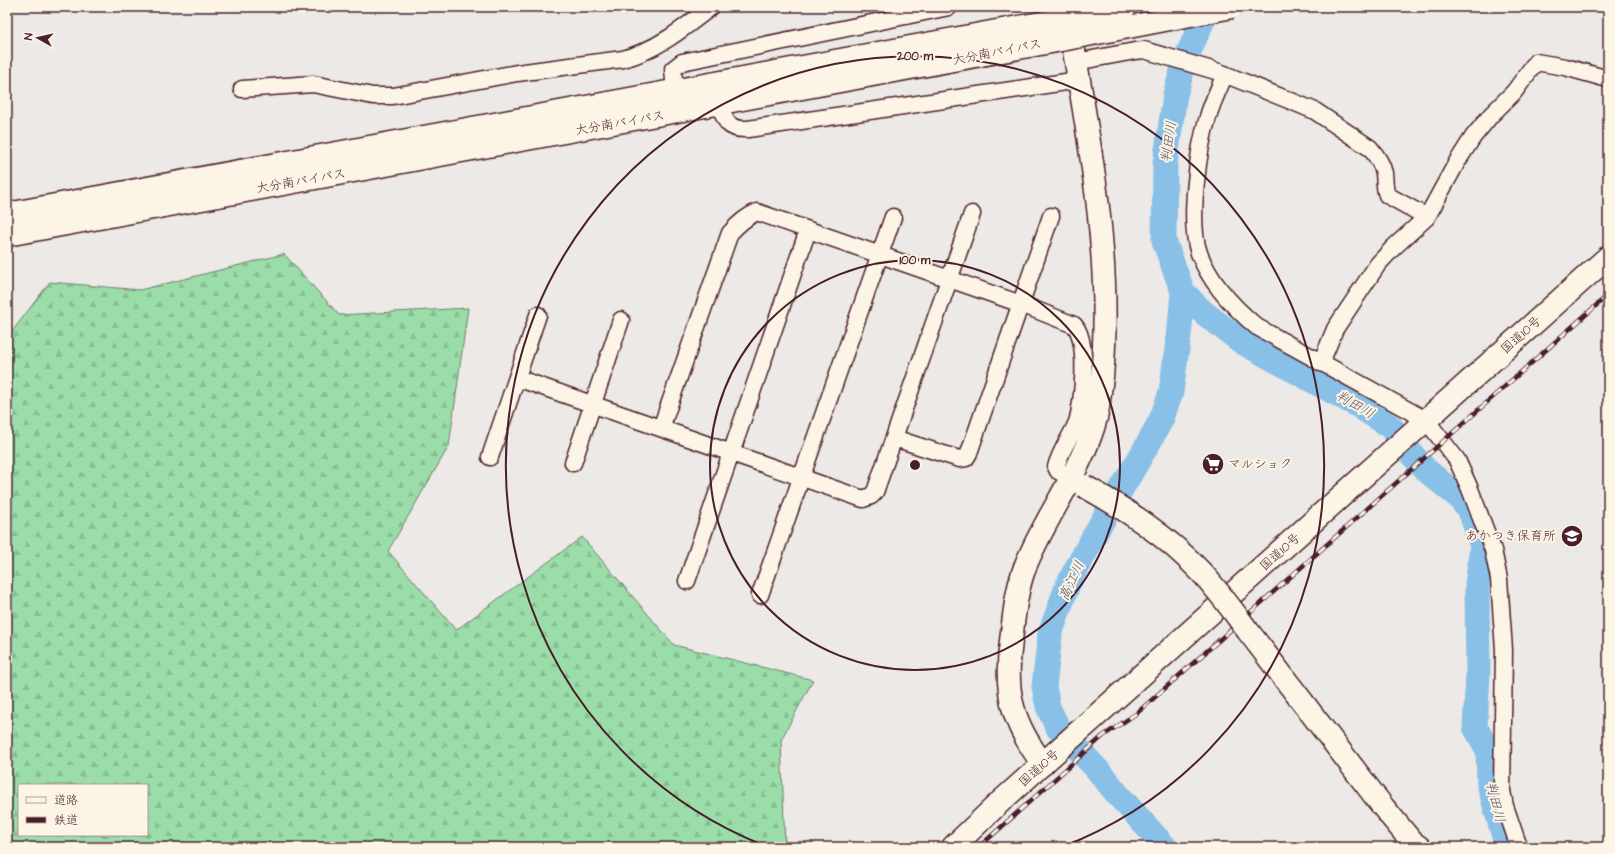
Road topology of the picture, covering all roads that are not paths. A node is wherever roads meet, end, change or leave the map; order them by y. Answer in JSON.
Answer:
{"nodes":[{"id":1,"x":711,"y":7,"type":"edge"},
{"id":2,"x":949,"y":7,"type":"edge"},
{"id":3,"x":1062,"y":7,"type":"edge"},
{"id":4,"x":1125,"y":7,"type":"edge"},
{"id":5,"x":1232,"y":7,"type":"edge"},
{"id":6,"x":1049,"y":32,"type":"junction"},
{"id":7,"x":1077,"y":71,"type":"junction"},
{"id":8,"x":1222,"y":73,"type":"junction"},
{"id":9,"x":1608,"y":79,"type":"edge"},
{"id":10,"x":242,"y":89,"type":"dead end"},
{"id":11,"x":675,"y":91,"type":"junction"},
{"id":12,"x":720,"y":104,"type":"junction"},
{"id":13,"x":7,"y":214,"type":"edge"},
{"id":14,"x":972,"y":214,"type":"dead end"},
{"id":15,"x":1051,"y":216,"type":"dead end"},
{"id":16,"x":893,"y":217,"type":"dead end"},
{"id":17,"x":1427,"y":217,"type":"junction"},
{"id":18,"x":808,"y":230,"type":"junction"},
{"id":19,"x":7,"y":235,"type":"edge"},
{"id":20,"x":880,"y":255,"type":"junction"},
{"id":21,"x":1608,"y":257,"type":"edge"},
{"id":22,"x":949,"y":279,"type":"junction"},
{"id":23,"x":1021,"y":304,"type":"junction"},
{"id":24,"x":538,"y":315,"type":"dead end"},
{"id":25,"x":621,"y":320,"type":"dead end"},
{"id":26,"x":1321,"y":363,"type":"junction"},
{"id":27,"x":517,"y":378,"type":"junction"},
{"id":28,"x":593,"y":405,"type":"junction"},
{"id":29,"x":1424,"y":422,"type":"junction"},
{"id":30,"x":661,"y":428,"type":"junction"},
{"id":31,"x":894,"y":438,"type":"junction"},
{"id":32,"x":731,"y":453,"type":"junction"},
{"id":33,"x":490,"y":457,"type":"dead end"},
{"id":34,"x":573,"y":463,"type":"dead end"},
{"id":35,"x":802,"y":478,"type":"junction"},
{"id":36,"x":1077,"y":482,"type":"junction"},
{"id":37,"x":687,"y":581,"type":"dead end"},
{"id":38,"x":760,"y":596,"type":"dead end"},
{"id":39,"x":1050,"y":758,"type":"junction"},
{"id":40,"x":953,"y":847,"type":"edge"},
{"id":41,"x":1419,"y":847,"type":"edge"},
{"id":42,"x":1519,"y":847,"type":"edge"}],
"edges":[{"from":1,"to":10,"type":"street"},
{"from":2,"to":11,"type":"street"},
{"from":3,"to":7,"type":"main road"},
{"from":4,"to":6,"type":"main road","name":"大分南バイパス","bridge":true},
{"from":5,"to":6,"type":"main road","name":"大分南バイパス","bridge":true},
{"from":6,"to":11,"type":"main road","name":"大分南バイパス"},
{"from":6,"to":12,"type":"main road","name":"大分南バイパス"},
{"from":7,"to":8,"type":"street"},
{"from":7,"to":12,"type":"street"},
{"from":7,"to":36,"type":"main road"},
{"from":8,"to":17,"type":"street"},
{"from":8,"to":26,"type":"street"},
{"from":9,"to":17,"type":"street"},
{"from":11,"to":13,"type":"main road","name":"大分南バイパス"},
{"from":12,"to":19,"type":"main road","name":"大分南バイパス"},
{"from":14,"to":22,"type":"street"},
{"from":15,"to":23,"type":"street"},
{"from":16,"to":20,"type":"street"},
{"from":17,"to":26,"type":"street"},
{"from":18,"to":20,"type":"street"},
{"from":18,"to":30,"type":"street"},
{"from":18,"to":32,"type":"street"},
{"from":20,"to":22,"type":"street"},
{"from":20,"to":35,"type":"street"},
{"from":21,"to":29,"type":"main road","name":"国道10号"},
{"from":22,"to":23,"type":"street"},
{"from":22,"to":31,"type":"street"},
{"from":23,"to":31,"type":"street"},
{"from":23,"to":36,"type":"street"},
{"from":24,"to":27,"type":"street"},
{"from":25,"to":28,"type":"street"},
{"from":26,"to":29,"type":"street"},
{"from":27,"to":28,"type":"street"},
{"from":27,"to":33,"type":"street"},
{"from":28,"to":30,"type":"street"},
{"from":28,"to":34,"type":"street"},
{"from":29,"to":39,"type":"main road","name":"国道10号"},
{"from":29,"to":42,"type":"street"},
{"from":30,"to":32,"type":"street"},
{"from":31,"to":35,"type":"street"},
{"from":32,"to":35,"type":"street"},
{"from":32,"to":37,"type":"street"},
{"from":35,"to":38,"type":"street"},
{"from":36,"to":39,"type":"main road"},
{"from":36,"to":41,"type":"main road","bridge":true},
{"from":39,"to":40,"type":"main road","name":"国道10号"}]}
